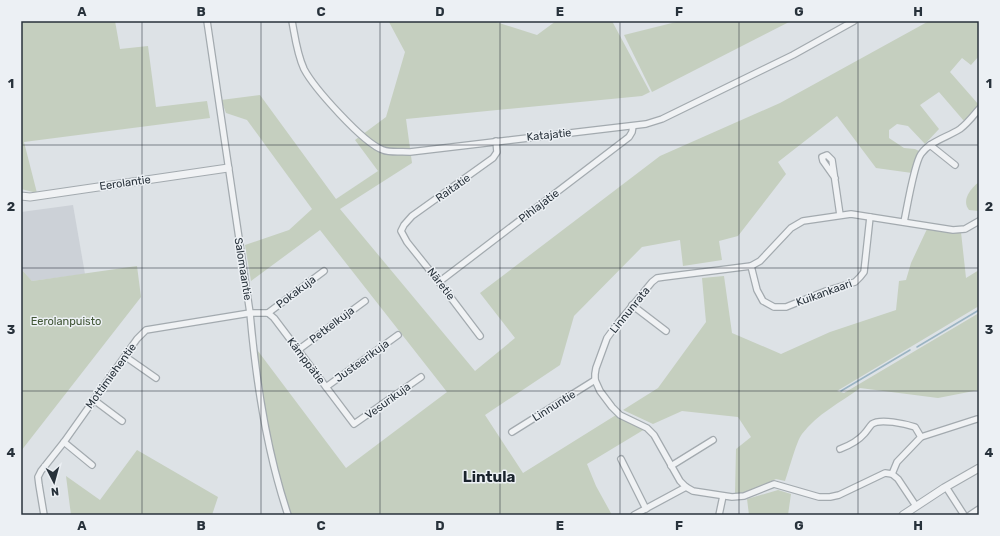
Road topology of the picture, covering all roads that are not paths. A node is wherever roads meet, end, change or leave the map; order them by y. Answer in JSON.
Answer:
{"nodes":[{"id":1,"x":207,"y":21,"type":"edge"},
{"id":2,"x":292,"y":21,"type":"edge"},
{"id":3,"x":854,"y":21,"type":"edge"},
{"id":4,"x":979,"y":109,"type":"edge"},
{"id":5,"x":633,"y":126,"type":"junction"},
{"id":6,"x":496,"y":141,"type":"junction"},
{"id":7,"x":930,"y":145,"type":"junction"},
{"id":8,"x":955,"y":165,"type":"dead end"},
{"id":9,"x":228,"y":168,"type":"junction"},
{"id":10,"x":835,"y":178,"type":"dead end"},
{"id":11,"x":21,"y":196,"type":"edge"},
{"id":12,"x":840,"y":215,"type":"junction"},
{"id":13,"x":870,"y":217,"type":"junction"},
{"id":14,"x":979,"y":221,"type":"edge"},
{"id":15,"x":904,"y":222,"type":"junction"},
{"id":16,"x":401,"y":231,"type":"joint"},
{"id":17,"x":751,"y":266,"type":"junction"},
{"id":18,"x":324,"y":271,"type":"dead end"},
{"id":19,"x":439,"y":282,"type":"junction"},
{"id":20,"x":365,"y":300,"type":"dead end"},
{"id":21,"x":632,"y":305,"type":"junction"},
{"id":22,"x":250,"y":313,"type":"junction"},
{"id":23,"x":268,"y":313,"type":"junction"},
{"id":24,"x":666,"y":331,"type":"dead end"},
{"id":25,"x":398,"y":335,"type":"dead end"},
{"id":26,"x":480,"y":336,"type":"dead end"},
{"id":27,"x":298,"y":350,"type":"junction"},
{"id":28,"x":126,"y":357,"type":"junction"},
{"id":29,"x":421,"y":377,"type":"dead end"},
{"id":30,"x":156,"y":378,"type":"dead end"},
{"id":31,"x":595,"y":380,"type":"junction"},
{"id":32,"x":326,"y":387,"type":"junction"},
{"id":33,"x":94,"y":400,"type":"junction"},
{"id":34,"x":977,"y":419,"type":"dead end"},
{"id":35,"x":122,"y":421,"type":"dead end"},
{"id":36,"x":354,"y":424,"type":"joint"},
{"id":37,"x":512,"y":432,"type":"dead end"},
{"id":38,"x":921,"y":437,"type":"junction"},
{"id":39,"x":713,"y":440,"type":"dead end"},
{"id":40,"x":64,"y":442,"type":"junction"},
{"id":41,"x":840,"y":449,"type":"dead end"},
{"id":42,"x":621,"y":459,"type":"dead end"},
{"id":43,"x":92,"y":465,"type":"dead end"},
{"id":44,"x":671,"y":466,"type":"junction"},
{"id":45,"x":979,"y":468,"type":"edge"},
{"id":46,"x":892,"y":474,"type":"junction"},
{"id":47,"x":686,"y":487,"type":"junction"},
{"id":48,"x":946,"y":487,"type":"junction"},
{"id":49,"x":723,"y":496,"type":"junction"},
{"id":50,"x":916,"y":506,"type":"junction"},
{"id":51,"x":646,"y":509,"type":"junction"},
{"id":52,"x":979,"y":509,"type":"edge"},
{"id":53,"x":44,"y":515,"type":"edge"},
{"id":54,"x":288,"y":515,"type":"edge"},
{"id":55,"x":634,"y":515,"type":"edge"},
{"id":56,"x":720,"y":515,"type":"edge"},
{"id":57,"x":903,"y":515,"type":"edge"},
{"id":58,"x":964,"y":515,"type":"edge"},
{"id":59,"x":970,"y":515,"type":"edge"}],
"edges":[{"from":1,"to":9,"type":"street","name":"Salomaantie"},
{"from":2,"to":6,"type":"street","name":"Katajatie"},
{"from":3,"to":5,"type":"street","name":"Katajatie"},
{"from":4,"to":7,"type":"street"},
{"from":5,"to":6,"type":"street","name":"Katajatie"},
{"from":5,"to":19,"type":"street","name":"Pihlajatie"},
{"from":6,"to":16,"type":"street","name":"Raitatie"},
{"from":7,"to":8,"type":"street"},
{"from":7,"to":15,"type":"street"},
{"from":9,"to":11,"type":"street","name":"Eerolantie"},
{"from":9,"to":22,"type":"street","name":"Salomaantie"},
{"from":10,"to":12,"type":"street"},
{"from":12,"to":13,"type":"street"},
{"from":12,"to":17,"type":"street"},
{"from":13,"to":15,"type":"street"},
{"from":13,"to":17,"type":"street","name":"Kuikankaari"},
{"from":14,"to":15,"type":"street"},
{"from":16,"to":19,"type":"street","name":"Näretie"},
{"from":17,"to":21,"type":"street","name":"Linnunrata"},
{"from":18,"to":23,"type":"street","name":"Pokakuja"},
{"from":19,"to":26,"type":"street","name":"Näretie"},
{"from":20,"to":27,"type":"street","name":"Petkelkuja"},
{"from":21,"to":24,"type":"street"},
{"from":21,"to":31,"type":"street","name":"Linnunrata"},
{"from":22,"to":23,"type":"street"},
{"from":22,"to":28,"type":"street","name":"Mottimiehentie"},
{"from":22,"to":54,"type":"street","name":"Salomaantie"},
{"from":23,"to":27,"type":"street","name":"Kämppätie"},
{"from":25,"to":32,"type":"street","name":"Justeerikuja"},
{"from":27,"to":32,"type":"street","name":"Kämppätie"},
{"from":28,"to":30,"type":"street"},
{"from":28,"to":33,"type":"street","name":"Mottimiehentie"},
{"from":29,"to":36,"type":"street","name":"Vesurikuja"},
{"from":31,"to":37,"type":"street","name":"Linnuntie"},
{"from":31,"to":44,"type":"street"},
{"from":32,"to":36,"type":"street","name":"Kämppätie"},
{"from":33,"to":35,"type":"street"},
{"from":33,"to":40,"type":"street","name":"Mottimiehentie"},
{"from":34,"to":38,"type":"street"},
{"from":38,"to":41,"type":"street"},
{"from":38,"to":46,"type":"street"},
{"from":39,"to":44,"type":"street"},
{"from":40,"to":43,"type":"street"},
{"from":40,"to":53,"type":"street","name":"Mottimiehentie"},
{"from":42,"to":51,"type":"street"},
{"from":44,"to":47,"type":"street"},
{"from":45,"to":48,"type":"street"},
{"from":46,"to":49,"type":"street"},
{"from":46,"to":50,"type":"street"},
{"from":47,"to":49,"type":"street"},
{"from":47,"to":51,"type":"street"},
{"from":48,"to":50,"type":"street"},
{"from":48,"to":58,"type":"street"},
{"from":49,"to":56,"type":"street"},
{"from":50,"to":57,"type":"street"},
{"from":51,"to":55,"type":"street"},
{"from":52,"to":59,"type":"street"}]}
